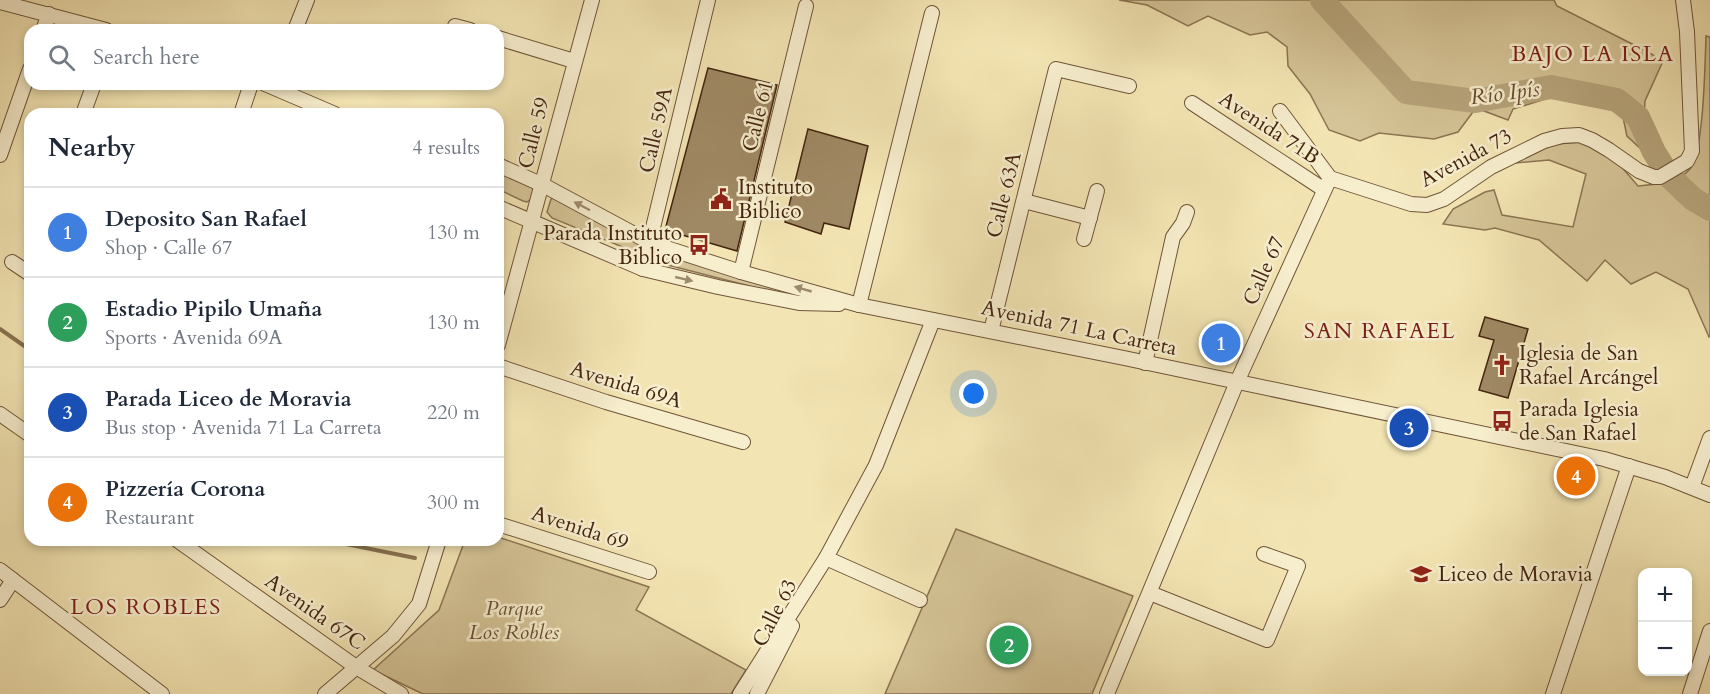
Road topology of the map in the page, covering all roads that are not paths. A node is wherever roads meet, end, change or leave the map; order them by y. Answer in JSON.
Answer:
{"nodes":[{"id":1,"x":307,"y":0,"type":"edge"},
{"id":2,"x":592,"y":0,"type":"edge"},
{"id":3,"x":708,"y":0,"type":"edge"},
{"id":4,"x":1683,"y":0,"type":"edge"},
{"id":5,"x":0,"y":2,"type":"edge"},
{"id":6,"x":806,"y":6,"type":"dead end"},
{"id":7,"x":42,"y":8,"type":"edge"},
{"id":8,"x":932,"y":13,"type":"dead end"},
{"id":9,"x":43,"y":24,"type":"edge"},
{"id":10,"x":89,"y":24,"type":"edge"},
{"id":11,"x":297,"y":24,"type":"edge"},
{"id":12,"x":504,"y":40,"type":"edge"},
{"id":13,"x":574,"y":61,"type":"junction"},
{"id":14,"x":24,"y":86,"type":"edge"},
{"id":15,"x":1130,"y":86,"type":"dead end"},
{"id":16,"x":92,"y":90,"type":"edge"},
{"id":17,"x":249,"y":90,"type":"edge"},
{"id":18,"x":282,"y":90,"type":"edge"},
{"id":19,"x":1192,"y":103,"type":"dead end"},
{"id":20,"x":85,"y":108,"type":"edge"},
{"id":21,"x":243,"y":108,"type":"edge"},
{"id":22,"x":322,"y":108,"type":"edge"},
{"id":23,"x":1280,"y":111,"type":"dead end"},
{"id":24,"x":0,"y":155,"type":"edge"},
{"id":25,"x":504,"y":168,"type":"edge"},
{"id":26,"x":1326,"y":183,"type":"junction"},
{"id":27,"x":543,"y":185,"type":"junction"},
{"id":28,"x":1097,"y":190,"type":"dead end"},
{"id":29,"x":1024,"y":201,"type":"junction"},
{"id":30,"x":504,"y":209,"type":"edge"},
{"id":31,"x":1187,"y":212,"type":"dead end"},
{"id":32,"x":1090,"y":218,"type":"junction"},
{"id":33,"x":532,"y":221,"type":"junction"},
{"id":34,"x":1084,"y":239,"type":"dead end"},
{"id":35,"x":651,"y":243,"type":"junction"},
{"id":36,"x":12,"y":262,"type":"dead end"},
{"id":37,"x":643,"y":269,"type":"junction"},
{"id":38,"x":24,"y":270,"type":"edge"},
{"id":39,"x":741,"y":272,"type":"junction"},
{"id":40,"x":859,"y":305,"type":"junction"},
{"id":41,"x":933,"y":320,"type":"junction"},
{"id":42,"x":504,"y":323,"type":"edge"},
{"id":43,"x":991,"y":331,"type":"junction"},
{"id":44,"x":1145,"y":363,"type":"junction"},
{"id":45,"x":504,"y":368,"type":"edge"},
{"id":46,"x":1237,"y":382,"type":"junction"},
{"id":47,"x":0,"y":414,"type":"edge"},
{"id":48,"x":24,"y":431,"type":"edge"},
{"id":49,"x":1710,"y":438,"type":"edge"},
{"id":50,"x":743,"y":442,"type":"dead end"},
{"id":51,"x":1629,"y":466,"type":"junction"},
{"id":52,"x":1692,"y":487,"type":"junction"},
{"id":53,"x":1710,"y":495,"type":"edge"},
{"id":54,"x":504,"y":526,"type":"edge"},
{"id":55,"x":185,"y":546,"type":"edge"},
{"id":56,"x":437,"y":546,"type":"edge"},
{"id":57,"x":1264,"y":554,"type":"dead end"},
{"id":58,"x":826,"y":558,"type":"junction"},
{"id":59,"x":0,"y":570,"type":"edge"},
{"id":60,"x":650,"y":572,"type":"dead end"},
{"id":61,"x":13,"y":580,"type":"junction"},
{"id":62,"x":1150,"y":593,"type":"junction"},
{"id":63,"x":0,"y":600,"type":"edge"},
{"id":64,"x":920,"y":600,"type":"dead end"},
{"id":65,"x":1710,"y":631,"type":"edge"},
{"id":66,"x":356,"y":668,"type":"junction"},
{"id":67,"x":748,"y":680,"type":"junction"},
{"id":68,"x":763,"y":692,"type":"edge"},
{"id":69,"x":162,"y":694,"type":"edge"},
{"id":70,"x":325,"y":694,"type":"edge"},
{"id":71,"x":401,"y":694,"type":"edge"},
{"id":72,"x":740,"y":694,"type":"edge"},
{"id":73,"x":1107,"y":694,"type":"edge"},
{"id":74,"x":1553,"y":694,"type":"edge"},
{"id":75,"x":1690,"y":694,"type":"edge"}],
"edges":[{"from":1,"to":11,"type":"street"},
{"from":2,"to":13,"type":"street","name":"Calle 59"},
{"from":3,"to":35,"type":"street","name":"Calle 59A"},
{"from":4,"to":26,"type":"street","name":"Avenida 73"},
{"from":5,"to":7,"type":"street"},
{"from":6,"to":39,"type":"street","name":"Calle 61"},
{"from":7,"to":9,"type":"street"},
{"from":7,"to":10,"type":"street"},
{"from":8,"to":40,"type":"street"},
{"from":12,"to":13,"type":"street"},
{"from":13,"to":27,"type":"street","name":"Calle 59"},
{"from":14,"to":24,"type":"street"},
{"from":15,"to":29,"type":"street","name":"Calle 63A"},
{"from":16,"to":20,"type":"street"},
{"from":17,"to":21,"type":"street"},
{"from":18,"to":22,"type":"street"},
{"from":19,"to":26,"type":"street","name":"Avenida 71B"},
{"from":23,"to":26,"type":"street"},
{"from":25,"to":27,"type":"street","name":"Avenida 71 La Carreta"},
{"from":26,"to":46,"type":"street","name":"Calle 67"},
{"from":27,"to":33,"type":"street","name":"Calle 59"},
{"from":35,"to":27,"type":"street","name":"Avenida 71 La Carreta","one_way":true},
{"from":28,"to":32,"type":"street"},
{"from":29,"to":32,"type":"street"},
{"from":29,"to":43,"type":"street","name":"Calle 63A"},
{"from":30,"to":33,"type":"street","name":"Avenida 71 La Carreta"},
{"from":31,"to":44,"type":"street"},
{"from":32,"to":34,"type":"street"},
{"from":33,"to":37,"type":"street","name":"Avenida 71 La Carreta"},
{"from":33,"to":42,"type":"street","name":"Calle 59"},
{"from":35,"to":37,"type":"street","name":"Calle 59A"},
{"from":35,"to":39,"type":"street","name":"Avenida 71 La Carreta"},
{"from":36,"to":38,"type":"street"},
{"from":37,"to":40,"type":"street","name":"Avenida 71 La Carreta","one_way":true},
{"from":40,"to":39,"type":"street","name":"Avenida 71 La Carreta","one_way":true},
{"from":40,"to":41,"type":"street","name":"Avenida 71 La Carreta"},
{"from":41,"to":43,"type":"street","name":"Avenida 71 La Carreta"},
{"from":41,"to":58,"type":"street"},
{"from":43,"to":44,"type":"street","name":"Avenida 71 La Carreta"},
{"from":44,"to":46,"type":"street","name":"Avenida 71 La Carreta"},
{"from":45,"to":50,"type":"street","name":"Avenida 69A"},
{"from":46,"to":51,"type":"street","name":"Avenida 71 La Carreta"},
{"from":46,"to":62,"type":"street","name":"Calle 67"},
{"from":47,"to":48,"type":"street"},
{"from":49,"to":52,"type":"street"},
{"from":51,"to":52,"type":"street","name":"Avenida 71 La Carreta"},
{"from":51,"to":74,"type":"street"},
{"from":52,"to":53,"type":"street","name":"Avenida 71 La Carreta"},
{"from":54,"to":60,"type":"street","name":"Avenida 69"},
{"from":55,"to":66,"type":"street","name":"Avenida 67C"},
{"from":56,"to":66,"type":"street"},
{"from":57,"to":62,"type":"street"},
{"from":58,"to":64,"type":"street"},
{"from":58,"to":67,"type":"street"},
{"from":58,"to":68,"type":"street","name":"Calle 63"},
{"from":59,"to":61,"type":"street"},
{"from":61,"to":63,"type":"street"},
{"from":61,"to":69,"type":"street"},
{"from":62,"to":73,"type":"street","name":"Calle 67"},
{"from":65,"to":75,"type":"street"},
{"from":66,"to":70,"type":"street"},
{"from":66,"to":71,"type":"street","name":"Avenida 67C"},
{"from":67,"to":68,"type":"street"},
{"from":67,"to":72,"type":"street"}]}
